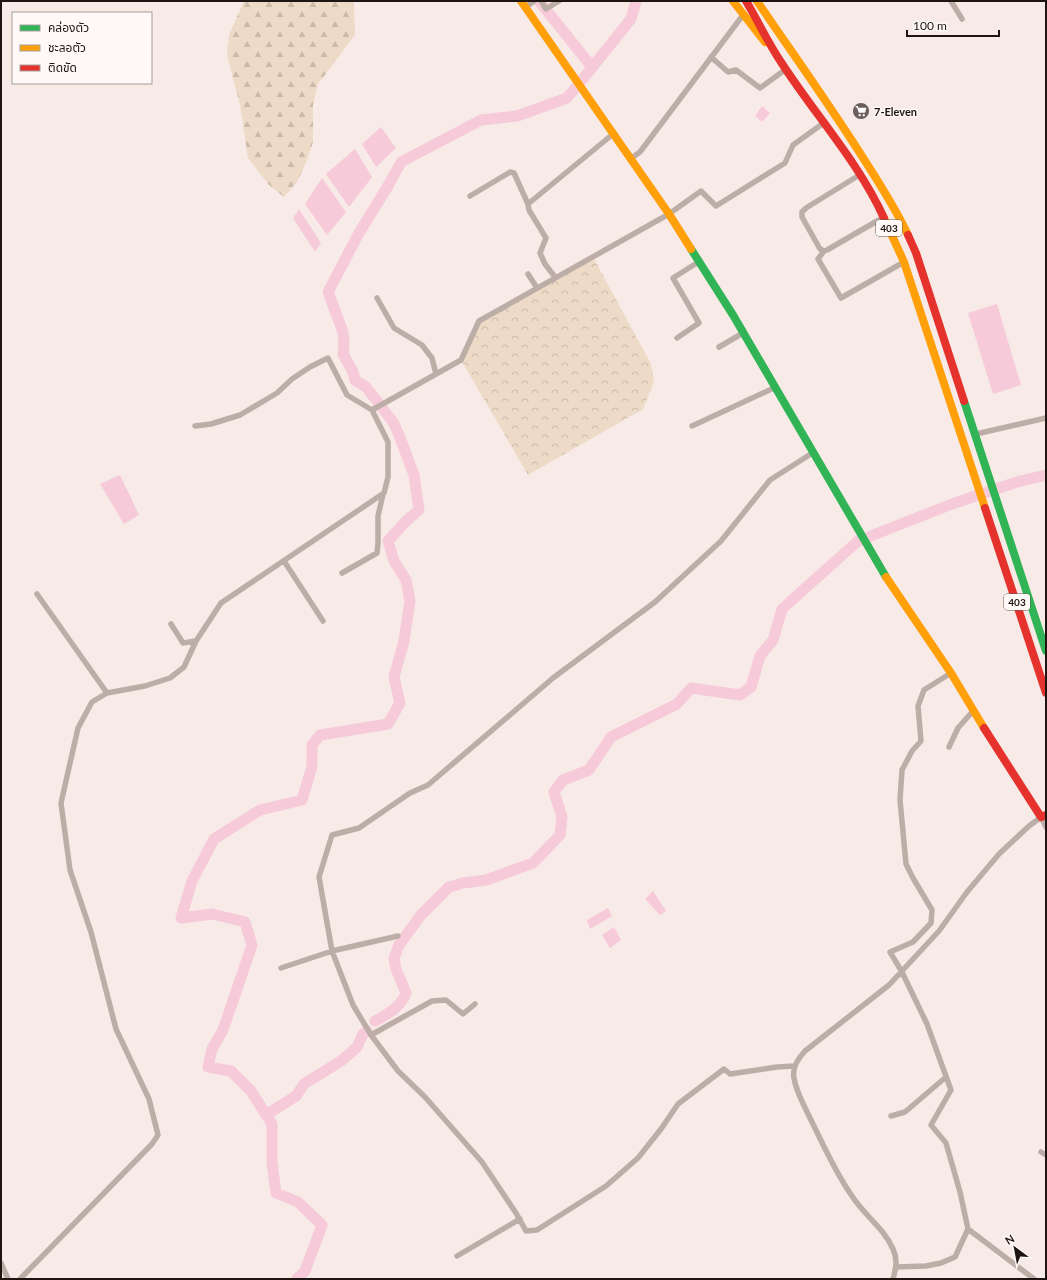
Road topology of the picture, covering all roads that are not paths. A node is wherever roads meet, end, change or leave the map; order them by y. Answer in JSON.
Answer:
{"nodes":[{"id":1,"x":534,"y":1,"type":"edge"},
{"id":2,"x":541,"y":1,"type":"edge"},
{"id":3,"x":559,"y":1,"type":"edge"},
{"id":4,"x":733,"y":1,"type":"edge"},
{"id":5,"x":740,"y":1,"type":"edge"},
{"id":6,"x":746,"y":1,"type":"edge"},
{"id":7,"x":951,"y":1,"type":"edge"},
{"id":8,"x":759,"y":2,"type":"edge"},
{"id":9,"x":524,"y":4,"type":"edge"},
{"id":10,"x":743,"y":15,"type":"junction"},
{"id":11,"x":962,"y":19,"type":"dead end"},
{"id":12,"x":711,"y":57,"type":"junction"},
{"id":13,"x":784,"y":66,"type":"junction"},
{"id":14,"x":825,"y":122,"type":"junction"},
{"id":15,"x":614,"y":134,"type":"junction"},
{"id":16,"x":630,"y":159,"type":"junction"},
{"id":17,"x":861,"y":174,"type":"junction"},
{"id":18,"x":470,"y":196,"type":"dead end"},
{"id":19,"x":528,"y":204,"type":"junction"},
{"id":20,"x":669,"y":214,"type":"junction"},
{"id":21,"x":884,"y":217,"type":"junction"},
{"id":22,"x":824,"y":251,"type":"junction"},
{"id":23,"x":700,"y":262,"type":"junction"},
{"id":24,"x":904,"y":262,"type":"junction"},
{"id":25,"x":528,"y":274,"type":"dead end"},
{"id":26,"x":555,"y":278,"type":"junction"},
{"id":27,"x":537,"y":288,"type":"junction"},
{"id":28,"x":377,"y":298,"type":"dead end"},
{"id":29,"x":743,"y":334,"type":"junction"},
{"id":30,"x":677,"y":338,"type":"dead end"},
{"id":31,"x":719,"y":347,"type":"dead end"},
{"id":32,"x":436,"y":374,"type":"junction"},
{"id":33,"x":776,"y":387,"type":"junction"},
{"id":34,"x":372,"y":410,"type":"junction"},
{"id":35,"x":1046,"y":418,"type":"edge"},
{"id":36,"x":195,"y":426,"type":"dead end"},
{"id":37,"x":692,"y":426,"type":"dead end"},
{"id":38,"x":976,"y":434,"type":"junction"},
{"id":39,"x":814,"y":452,"type":"junction"},
{"id":40,"x":383,"y":494,"type":"junction"},
{"id":41,"x":284,"y":561,"type":"junction"},
{"id":42,"x":342,"y":573,"type":"dead end"},
{"id":43,"x":37,"y":594,"type":"dead end"},
{"id":44,"x":323,"y":621,"type":"dead end"},
{"id":45,"x":171,"y":624,"type":"dead end"},
{"id":46,"x":196,"y":641,"type":"junction"},
{"id":47,"x":1046,"y":651,"type":"edge"},
{"id":48,"x":951,"y":673,"type":"junction"},
{"id":49,"x":107,"y":692,"type":"junction"},
{"id":50,"x":1046,"y":693,"type":"edge"},
{"id":51,"x":973,"y":711,"type":"junction"},
{"id":52,"x":949,"y":747,"type":"dead end"},
{"id":53,"x":1044,"y":816,"type":"edge"},
{"id":54,"x":1046,"y":827,"type":"edge"},
{"id":55,"x":398,"y":936,"type":"dead end"},
{"id":56,"x":332,"y":951,"type":"junction"},
{"id":57,"x":281,"y":968,"type":"dead end"},
{"id":58,"x":902,"y":972,"type":"junction"},
{"id":59,"x":475,"y":1004,"type":"dead end"},
{"id":60,"x":371,"y":1035,"type":"junction"},
{"id":61,"x":794,"y":1066,"type":"junction"},
{"id":62,"x":946,"y":1077,"type":"junction"},
{"id":63,"x":891,"y":1116,"type":"dead end"},
{"id":64,"x":520,"y":1220,"type":"junction"},
{"id":65,"x":968,"y":1229,"type":"junction"},
{"id":66,"x":457,"y":1256,"type":"dead end"},
{"id":67,"x":1,"y":1263,"type":"edge"},
{"id":68,"x":896,"y":1267,"type":"junction"},
{"id":69,"x":8,"y":1279,"type":"edge"},
{"id":70,"x":20,"y":1279,"type":"edge"},
{"id":71,"x":893,"y":1279,"type":"edge"},
{"id":72,"x":1034,"y":1279,"type":"edge"}],
"edges":[{"from":1,"to":9,"type":"street"},
{"from":2,"to":3,"type":"street"},
{"from":4,"to":10,"type":"main road"},
{"from":5,"to":13,"type":"main road"},
{"from":6,"to":13,"type":"main road","number":"403"},
{"from":7,"to":11,"type":"street"},
{"from":8,"to":38,"type":"main road","number":"403"},
{"from":9,"to":15,"type":"main road"},
{"from":10,"to":12,"type":"street"},
{"from":10,"to":13,"type":"main road"},
{"from":12,"to":13,"type":"street"},
{"from":12,"to":16,"type":"street"},
{"from":13,"to":14,"type":"main road","number":"403"},
{"from":14,"to":17,"type":"main road","number":"403"},
{"from":14,"to":20,"type":"street"},
{"from":15,"to":16,"type":"main road"},
{"from":15,"to":19,"type":"street"},
{"from":16,"to":20,"type":"main road"},
{"from":17,"to":21,"type":"main road","number":"403"},
{"from":17,"to":22,"type":"street"},
{"from":18,"to":19,"type":"street"},
{"from":19,"to":26,"type":"street"},
{"from":20,"to":23,"type":"main road"},
{"from":20,"to":26,"type":"street"},
{"from":21,"to":22,"type":"street"},
{"from":21,"to":24,"type":"main road","number":"403"},
{"from":22,"to":24,"type":"street"},
{"from":23,"to":29,"type":"main road"},
{"from":23,"to":30,"type":"street"},
{"from":24,"to":50,"type":"main road","number":"403"},
{"from":25,"to":27,"type":"street"},
{"from":26,"to":27,"type":"street"},
{"from":27,"to":32,"type":"street"},
{"from":28,"to":32,"type":"street"},
{"from":29,"to":31,"type":"street"},
{"from":29,"to":33,"type":"main road"},
{"from":32,"to":34,"type":"street"},
{"from":33,"to":37,"type":"street"},
{"from":33,"to":39,"type":"main road"},
{"from":34,"to":36,"type":"street"},
{"from":34,"to":40,"type":"street"},
{"from":35,"to":38,"type":"street"},
{"from":38,"to":47,"type":"main road","number":"403"},
{"from":39,"to":48,"type":"main road"},
{"from":39,"to":56,"type":"street"},
{"from":40,"to":41,"type":"street"},
{"from":40,"to":42,"type":"street"},
{"from":41,"to":44,"type":"street"},
{"from":41,"to":46,"type":"street"},
{"from":43,"to":49,"type":"street"},
{"from":45,"to":46,"type":"street"},
{"from":46,"to":49,"type":"street"},
{"from":48,"to":51,"type":"main road"},
{"from":48,"to":58,"type":"street"},
{"from":49,"to":70,"type":"street"},
{"from":51,"to":52,"type":"street"},
{"from":51,"to":53,"type":"main road"},
{"from":53,"to":54,"type":"street"},
{"from":53,"to":58,"type":"street"},
{"from":55,"to":56,"type":"street"},
{"from":56,"to":57,"type":"street"},
{"from":56,"to":60,"type":"street"},
{"from":58,"to":61,"type":"street"},
{"from":58,"to":62,"type":"street"},
{"from":59,"to":60,"type":"street"},
{"from":60,"to":64,"type":"street"},
{"from":61,"to":64,"type":"street"},
{"from":61,"to":68,"type":"street"},
{"from":62,"to":63,"type":"street"},
{"from":62,"to":65,"type":"street"},
{"from":64,"to":66,"type":"street"},
{"from":65,"to":68,"type":"street"},
{"from":65,"to":72,"type":"street"},
{"from":67,"to":69,"type":"street"},
{"from":68,"to":71,"type":"street"}]}
